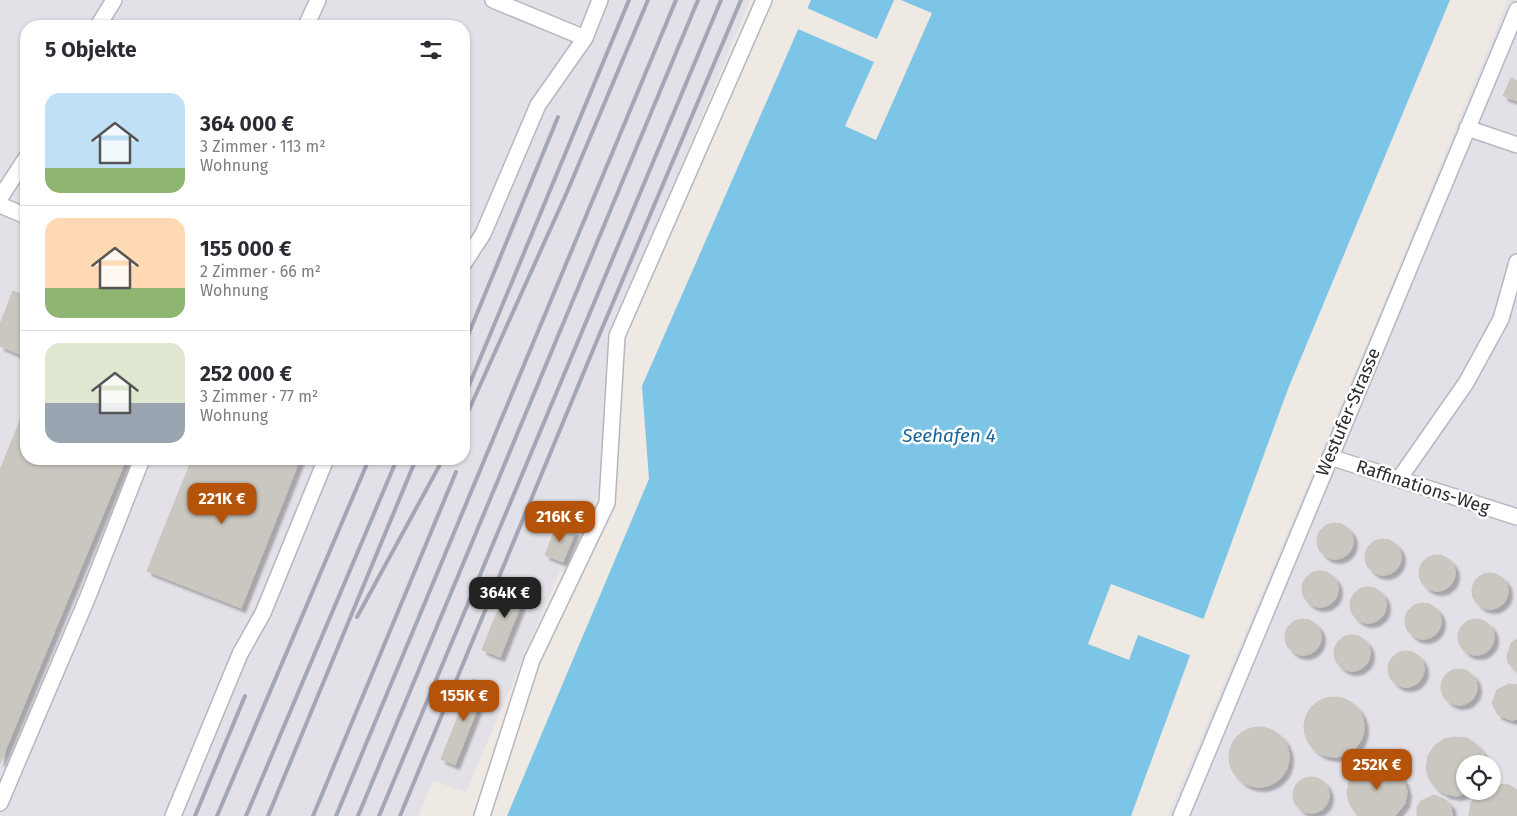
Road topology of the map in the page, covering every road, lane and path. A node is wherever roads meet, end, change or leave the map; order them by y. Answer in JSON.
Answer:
{"nodes":[{"id":1,"x":114,"y":0,"type":"edge"},
{"id":2,"x":318,"y":0,"type":"edge"},
{"id":3,"x":493,"y":0,"type":"edge"},
{"id":4,"x":600,"y":0,"type":"edge"},
{"id":5,"x":764,"y":0,"type":"edge"},
{"id":6,"x":1517,"y":10,"type":"edge"},
{"id":7,"x":102,"y":20,"type":"edge"},
{"id":8,"x":309,"y":20,"type":"edge"},
{"id":9,"x":585,"y":38,"type":"junction"},
{"id":10,"x":1467,"y":128,"type":"junction"},
{"id":11,"x":1517,"y":145,"type":"edge"},
{"id":12,"x":20,"y":167,"type":"edge"},
{"id":13,"x":0,"y":198,"type":"edge"},
{"id":14,"x":0,"y":205,"type":"edge"},
{"id":15,"x":20,"y":213,"type":"edge"},
{"id":16,"x":470,"y":254,"type":"edge"},
{"id":17,"x":1517,"y":262,"type":"edge"},
{"id":18,"x":1330,"y":457,"type":"junction"},
{"id":19,"x":140,"y":465,"type":"edge"},
{"id":20,"x":324,"y":465,"type":"edge"},
{"id":21,"x":1399,"y":479,"type":"junction"},
{"id":22,"x":1517,"y":517,"type":"edge"},
{"id":23,"x":0,"y":803,"type":"edge"},
{"id":24,"x":172,"y":816,"type":"edge"},
{"id":25,"x":482,"y":816,"type":"edge"},
{"id":26,"x":1181,"y":816,"type":"edge"}],
"edges":[{"from":1,"to":7,"type":"lane"},
{"from":2,"to":8,"type":"lane"},
{"from":3,"to":9,"type":"lane"},
{"from":4,"to":9,"type":"lane"},
{"from":5,"to":25,"type":"lane"},
{"from":6,"to":10,"type":"lane","name":"Westufer-Strasse"},
{"from":9,"to":16,"type":"lane"},
{"from":10,"to":11,"type":"lane"},
{"from":10,"to":18,"type":"lane","name":"Westufer-Strasse"},
{"from":12,"to":13,"type":"lane"},
{"from":14,"to":15,"type":"lane"},
{"from":17,"to":21,"type":"lane"},
{"from":18,"to":21,"type":"lane","name":"Raffinations-Weg"},
{"from":18,"to":26,"type":"lane","name":"Westufer-Strasse"},
{"from":19,"to":23,"type":"lane"},
{"from":20,"to":24,"type":"lane"},
{"from":21,"to":22,"type":"lane","name":"Raffinations-Weg"}]}
